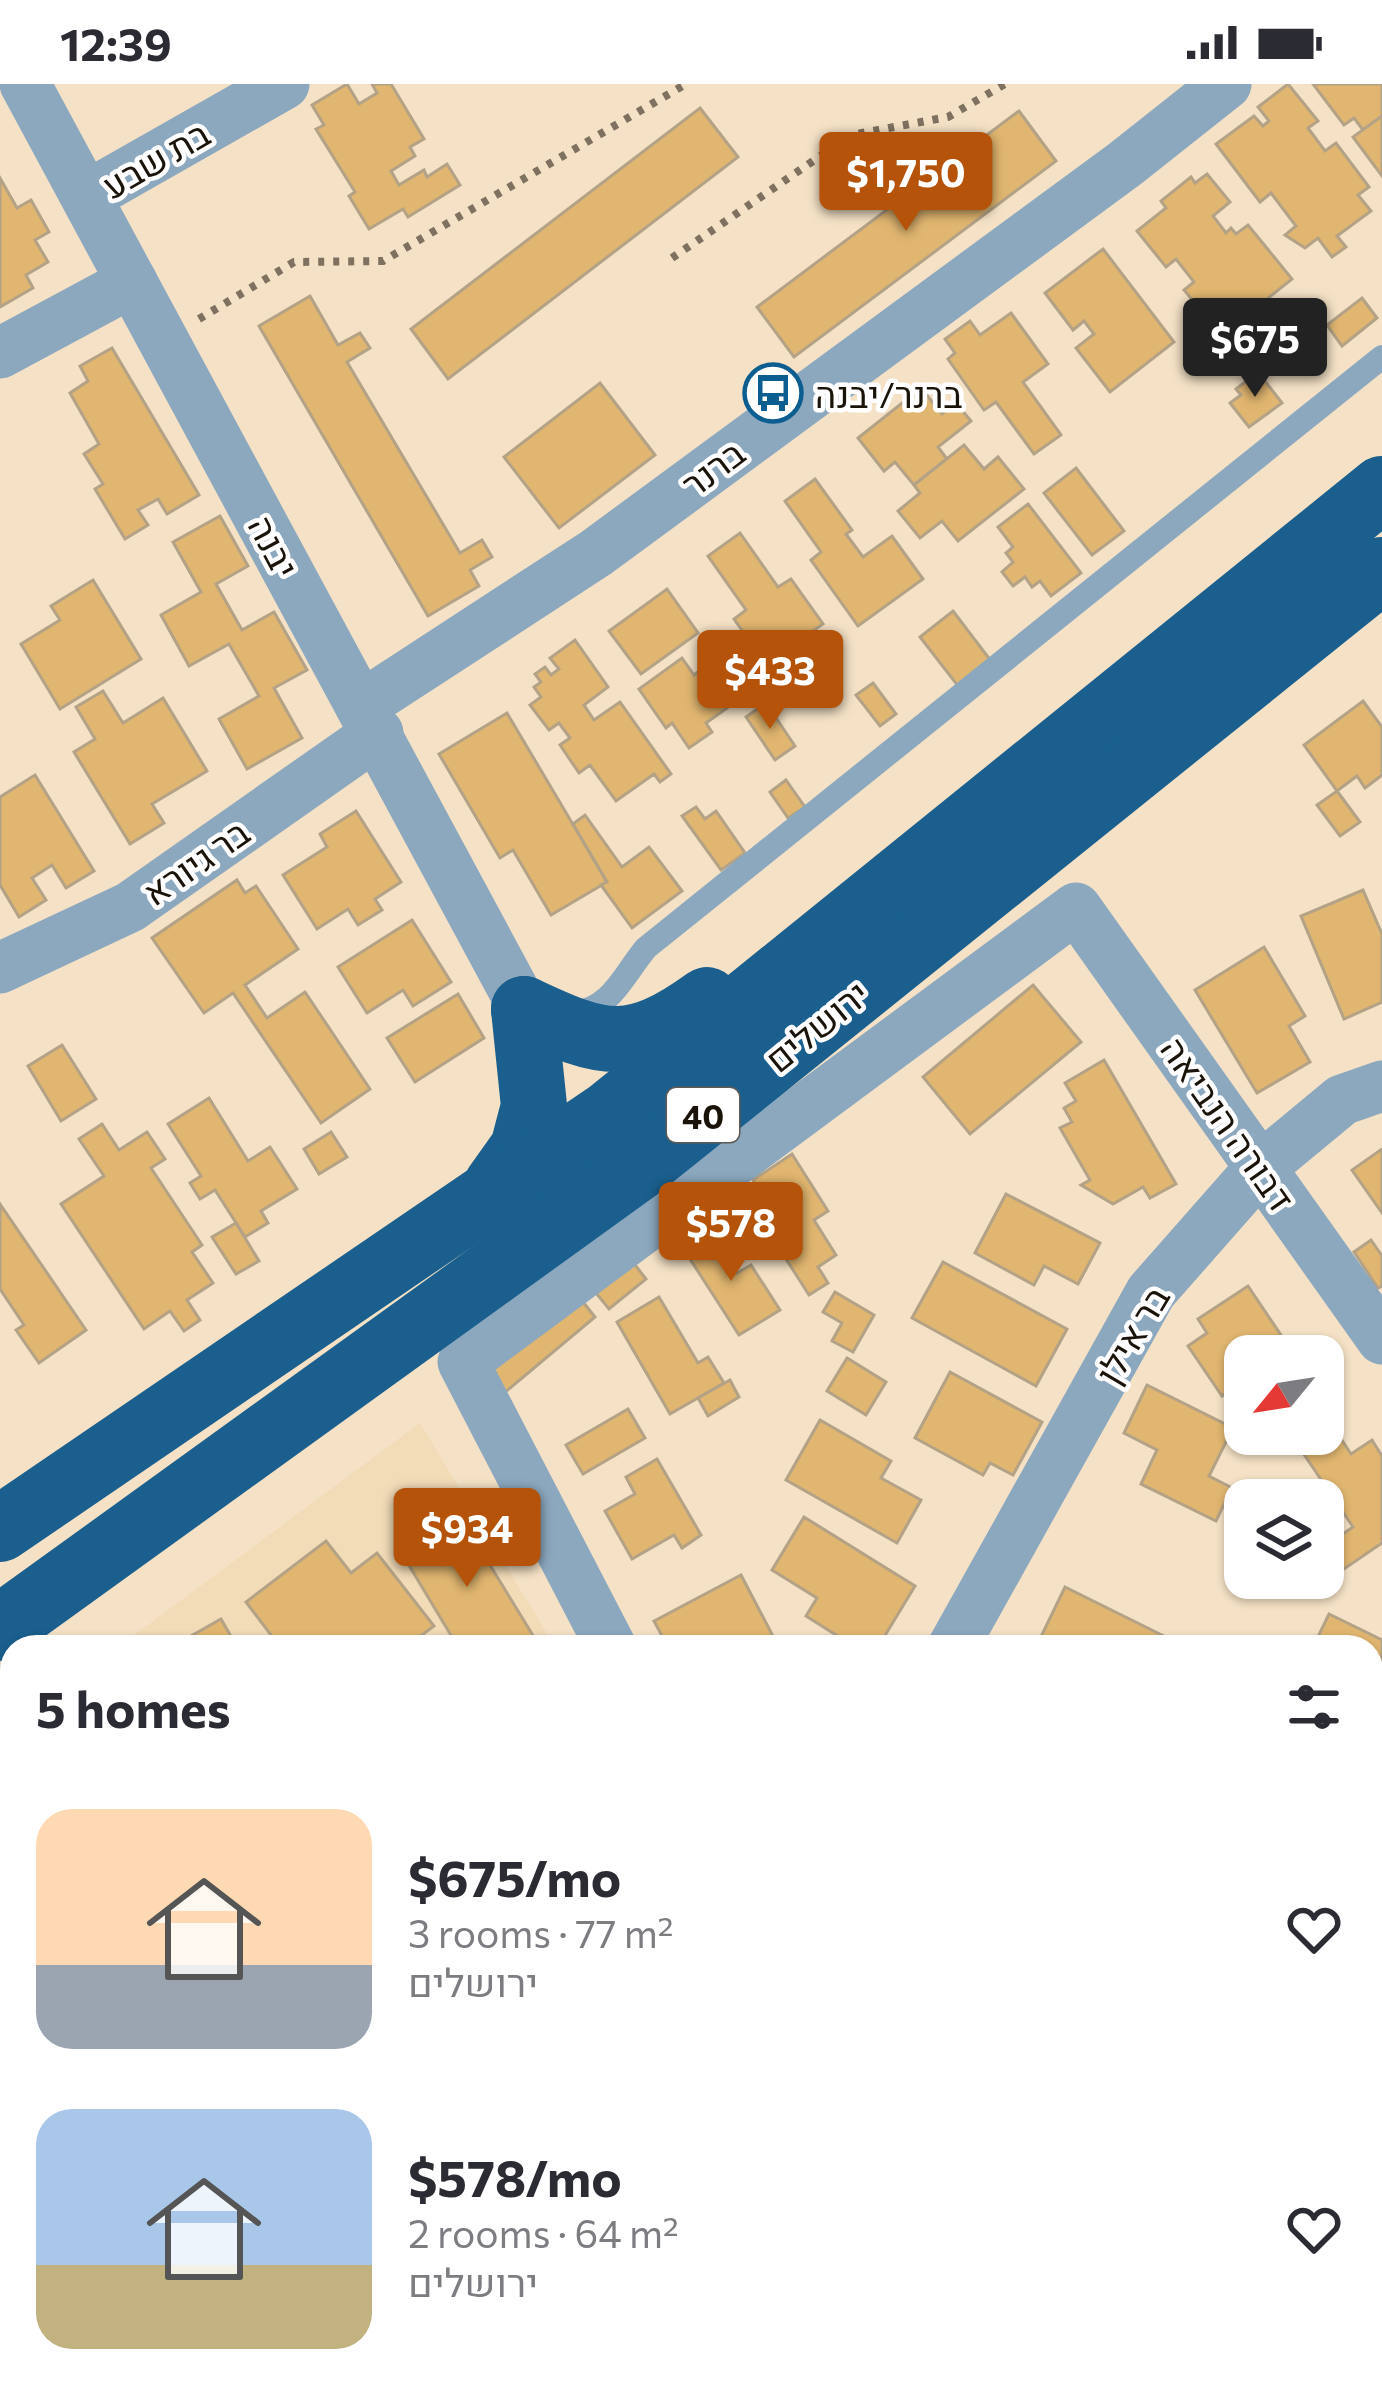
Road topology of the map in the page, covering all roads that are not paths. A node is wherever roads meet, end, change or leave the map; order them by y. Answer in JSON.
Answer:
{"nodes":[{"id":1,"x":26,"y":84,"type":"edge"},
{"id":2,"x":284,"y":84,"type":"edge"},
{"id":3,"x":1226,"y":84,"type":"edge"},
{"id":4,"x":87,"y":196,"type":"junction"},
{"id":5,"x":132,"y":282,"type":"junction"},
{"id":6,"x":0,"y":353,"type":"edge"},
{"id":7,"x":1382,"y":357,"type":"edge"},
{"id":8,"x":1382,"y":488,"type":"edge"},
{"id":9,"x":1382,"y":570,"type":"edge"},
{"id":10,"x":1120,"y":700,"type":"junction"},
{"id":11,"x":370,"y":720,"type":"junction"},
{"id":12,"x":0,"y":968,"type":"edge"},
{"id":13,"x":522,"y":1004,"type":"junction"},
{"id":14,"x":1382,"y":1085,"type":"edge"},
{"id":15,"x":1261,"y":1167,"type":"junction"},
{"id":16,"x":489,"y":1195,"type":"junction"},
{"id":17,"x":1382,"y":1339,"type":"edge"},
{"id":18,"x":0,"y":1529,"type":"edge"},
{"id":19,"x":0,"y":1628,"type":"edge"},
{"id":20,"x":605,"y":1635,"type":"edge"},
{"id":21,"x":959,"y":1635,"type":"edge"}],
"edges":[{"from":1,"to":4,"type":"street","name":"יבנה"},
{"from":2,"to":4,"type":"street","name":"בת שבע"},
{"from":3,"to":11,"type":"street","name":"ברנר"},
{"from":4,"to":5,"type":"street","name":"יבנה"},
{"from":5,"to":6,"type":"street"},
{"from":5,"to":11,"type":"street","name":"יבנה"},
{"from":7,"to":13,"type":"lane"},
{"from":8,"to":10,"type":"highway","name":"ירושלים","number":"40"},
{"from":9,"to":19,"type":"highway","name":"ירושלים","number":"40"},
{"from":10,"to":13,"type":"highway"},
{"from":10,"to":16,"type":"highway","name":"ירושלים","number":"40"},
{"from":11,"to":12,"type":"street","name":"בר גיורא"},
{"from":11,"to":13,"type":"street","name":"יבנה"},
{"from":13,"to":16,"type":"highway"},
{"from":14,"to":15,"type":"street","name":"בר אילן"},
{"from":15,"to":17,"type":"street","name":"דבורה הנביאה"},
{"from":15,"to":20,"type":"street","name":"דבורה הנביאה"},
{"from":15,"to":21,"type":"street","name":"בר אילן"},
{"from":16,"to":18,"type":"highway","name":"ירושלים","number":"40"}]}
